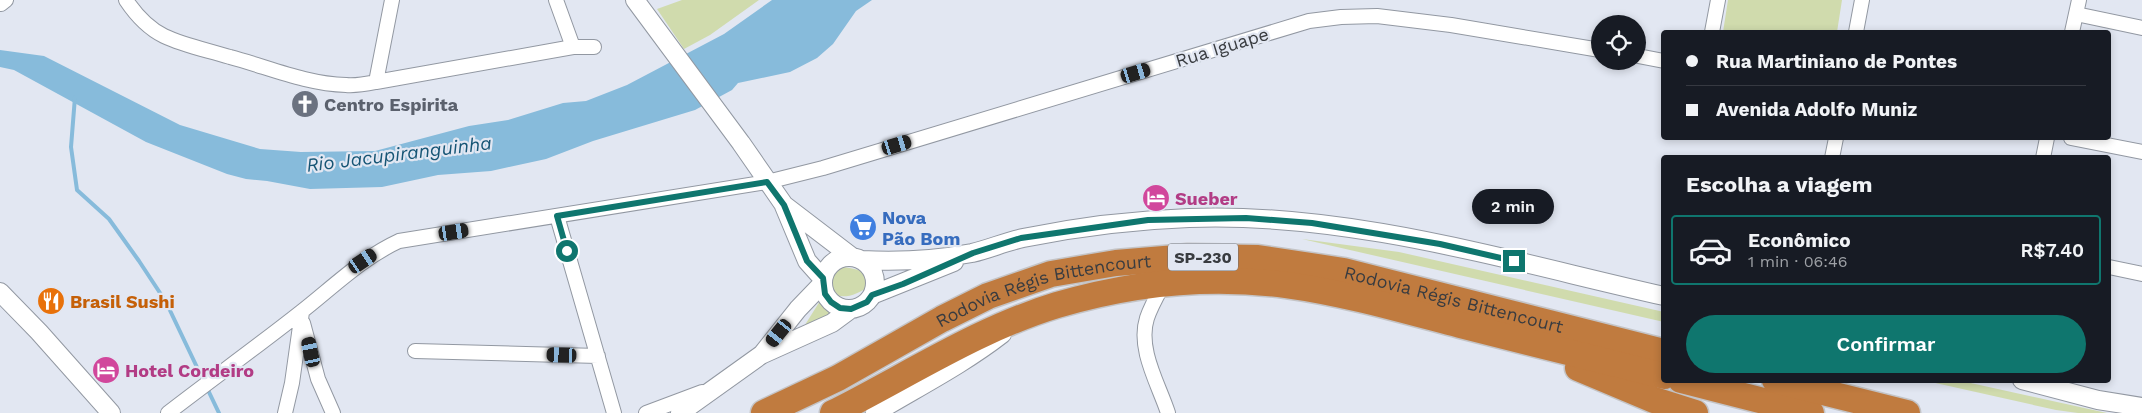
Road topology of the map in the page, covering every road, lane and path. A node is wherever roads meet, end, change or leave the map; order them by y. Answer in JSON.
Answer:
{"nodes":[{"id":1,"x":126,"y":0,"type":"edge"},
{"id":2,"x":392,"y":0,"type":"edge"},
{"id":3,"x":556,"y":0,"type":"edge"},
{"id":4,"x":635,"y":0,"type":"edge"},
{"id":5,"x":1718,"y":0,"type":"edge"},
{"id":6,"x":1862,"y":0,"type":"edge"},
{"id":7,"x":2079,"y":0,"type":"edge"},
{"id":8,"x":2076,"y":14,"type":"junction"},
{"id":9,"x":2142,"y":28,"type":"edge"},
{"id":10,"x":1712,"y":30,"type":"edge"},
{"id":11,"x":1856,"y":30,"type":"edge"},
{"id":12,"x":2072,"y":30,"type":"edge"},
{"id":13,"x":573,"y":47,"type":"junction"},
{"id":14,"x":594,"y":47,"type":"dead end"},
{"id":15,"x":1591,"y":48,"type":"edge"},
{"id":16,"x":1646,"y":58,"type":"edge"},
{"id":17,"x":1661,"y":60,"type":"edge"},
{"id":18,"x":376,"y":82,"type":"junction"},
{"id":19,"x":1836,"y":140,"type":"edge"},
{"id":20,"x":2047,"y":140,"type":"edge"},
{"id":21,"x":2082,"y":140,"type":"edge"},
{"id":22,"x":2142,"y":152,"type":"edge"},
{"id":23,"x":1833,"y":155,"type":"edge"},
{"id":24,"x":2044,"y":155,"type":"edge"},
{"id":25,"x":767,"y":182,"type":"junction"},
{"id":26,"x":784,"y":205,"type":"junction"},
{"id":27,"x":557,"y":216,"type":"junction"},
{"id":28,"x":973,"y":253,"type":"junction"},
{"id":29,"x":857,"y":259,"type":"junction"},
{"id":30,"x":2111,"y":267,"type":"edge"},
{"id":31,"x":2142,"y":274,"type":"edge"},
{"id":32,"x":823,"y":281,"type":"junction"},
{"id":33,"x":1164,"y":283,"type":"junction"},
{"id":34,"x":0,"y":292,"type":"edge"},
{"id":35,"x":872,"y":295,"type":"junction"},
{"id":36,"x":1661,"y":295,"type":"edge"},
{"id":37,"x":851,"y":309,"type":"junction"},
{"id":38,"x":302,"y":314,"type":"junction"},
{"id":39,"x":1025,"y":316,"type":"junction"},
{"id":40,"x":1504,"y":336,"type":"junction"},
{"id":41,"x":415,"y":351,"type":"dead end"},
{"id":42,"x":1661,"y":351,"type":"edge"},
{"id":43,"x":761,"y":355,"type":"junction"},
{"id":44,"x":598,"y":356,"type":"junction"},
{"id":45,"x":1661,"y":375,"type":"edge"},
{"id":46,"x":1693,"y":383,"type":"edge"},
{"id":47,"x":1786,"y":383,"type":"edge"},
{"id":48,"x":2033,"y":383,"type":"edge"},
{"id":49,"x":717,"y":387,"type":"junction"},
{"id":50,"x":2142,"y":407,"type":"edge"},
{"id":51,"x":111,"y":413,"type":"edge"},
{"id":52,"x":168,"y":413,"type":"edge"},
{"id":53,"x":285,"y":413,"type":"edge"},
{"id":54,"x":333,"y":413,"type":"edge"},
{"id":55,"x":614,"y":413,"type":"edge"},
{"id":56,"x":646,"y":413,"type":"edge"},
{"id":57,"x":680,"y":413,"type":"edge"},
{"id":58,"x":764,"y":413,"type":"edge"},
{"id":59,"x":833,"y":413,"type":"edge"},
{"id":60,"x":875,"y":413,"type":"edge"},
{"id":61,"x":1168,"y":413,"type":"edge"},
{"id":62,"x":1695,"y":413,"type":"edge"},
{"id":63,"x":1811,"y":413,"type":"edge"},
{"id":64,"x":1906,"y":413,"type":"edge"}],
"edges":[{"from":1,"to":18,"type":"street"},
{"from":2,"to":18,"type":"street"},
{"from":3,"to":13,"type":"street"},
{"from":4,"to":25,"type":"street"},
{"from":5,"to":10,"type":"street"},
{"from":6,"to":11,"type":"street"},
{"from":7,"to":8,"type":"street"},
{"from":8,"to":9,"type":"street"},
{"from":8,"to":12,"type":"street"},
{"from":13,"to":14,"type":"street"},
{"from":13,"to":18,"type":"street"},
{"from":15,"to":25,"type":"street","name":"Rua Iguape"},
{"from":16,"to":17,"type":"street"},
{"from":19,"to":23,"type":"street"},
{"from":20,"to":24,"type":"street"},
{"from":21,"to":22,"type":"street"},
{"from":25,"to":26,"type":"street"},
{"from":25,"to":27,"type":"street","name":"Rua Iguape"},
{"from":26,"to":29,"type":"street"},
{"from":26,"to":32,"type":"street"},
{"from":27,"to":38,"type":"street","name":"Rua Iguape"},
{"from":27,"to":44,"type":"street"},
{"from":28,"to":29,"type":"street"},
{"from":28,"to":35,"type":"street"},
{"from":28,"to":36,"type":"street"},
{"from":29,"to":32,"type":"street"},
{"from":29,"to":35,"type":"street"},
{"from":30,"to":31,"type":"street"},
{"from":32,"to":37,"type":"street"},
{"from":32,"to":43,"type":"street"},
{"from":33,"to":39,"type":"highway","name":"Rodovia Régis Bittencourt","number":"SP-230"},
{"from":33,"to":40,"type":"highway","name":"Rodovia Régis Bittencourt","number":"SP-230"},
{"from":33,"to":61,"type":"street"},
{"from":34,"to":51,"type":"street"},
{"from":35,"to":37,"type":"street"},
{"from":37,"to":43,"type":"street"},
{"from":38,"to":52,"type":"street","name":"Rua Iguape"},
{"from":38,"to":53,"type":"street"},
{"from":38,"to":54,"type":"street"},
{"from":39,"to":59,"type":"highway","name":"Rodovia Régis Bittencourt","number":"SP-230"},
{"from":39,"to":60,"type":"street"},
{"from":40,"to":45,"type":"highway","name":"Rodovia Régis Bittencourt","number":"SP-230"},
{"from":40,"to":62,"type":"highway"},
{"from":41,"to":44,"type":"street"},
{"from":42,"to":58,"type":"highway","name":"Rodovia Régis Bittencourt","number":"SP-230"},
{"from":43,"to":49,"type":"street"},
{"from":44,"to":55,"type":"street"},
{"from":46,"to":63,"type":"highway"},
{"from":47,"to":64,"type":"highway"},
{"from":48,"to":50,"type":"street"},
{"from":49,"to":56,"type":"street"},
{"from":49,"to":57,"type":"street"}]}
